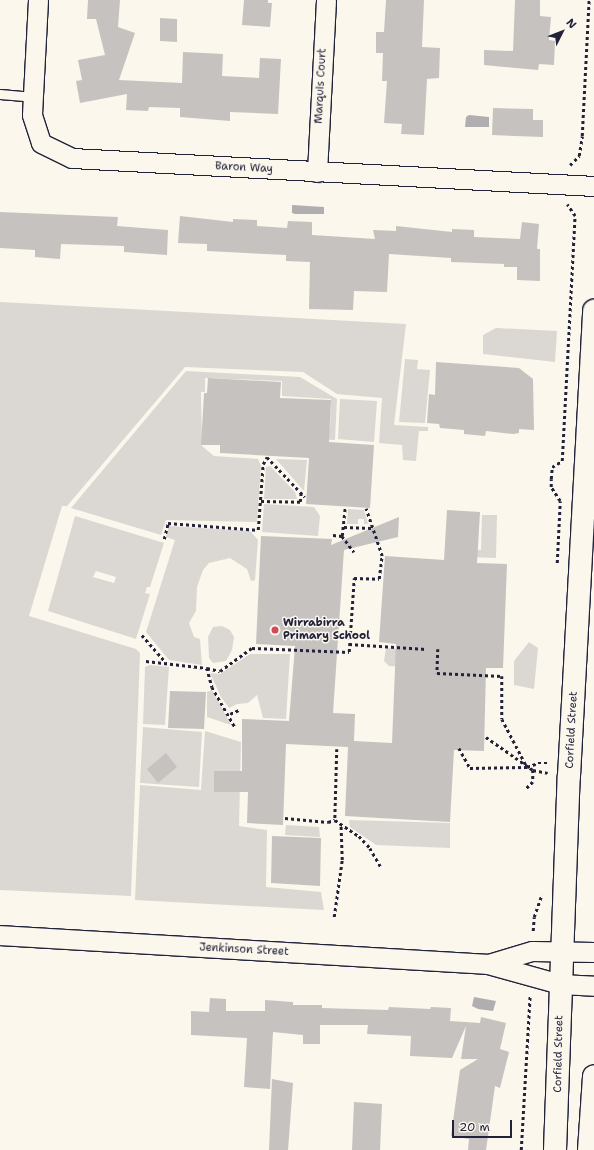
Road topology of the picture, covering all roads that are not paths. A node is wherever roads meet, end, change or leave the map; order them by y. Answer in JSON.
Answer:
{"nodes":[{"id":1,"x":38,"y":0,"type":"edge"},
{"id":2,"x":326,"y":0,"type":"edge"},
{"id":3,"x":0,"y":94,"type":"edge"},
{"id":4,"x":33,"y":97,"type":"junction"},
{"id":5,"x":317,"y":172,"type":"junction"},
{"id":6,"x":594,"y":186,"type":"edge"},
{"id":7,"x":594,"y":311,"type":"edge"},
{"id":8,"x":0,"y":935,"type":"edge"},
{"id":9,"x":561,"y":950,"type":"junction"},
{"id":10,"x":594,"y":952,"type":"edge"},
{"id":11,"x":488,"y":964,"type":"junction"},
{"id":12,"x":560,"y":984,"type":"junction"},
{"id":13,"x":594,"y":986,"type":"edge"},
{"id":14,"x":594,"y":1076,"type":"edge"},
{"id":15,"x":555,"y":1150,"type":"edge"},
{"id":16,"x":589,"y":1150,"type":"edge"}],
"edges":[{"from":1,"to":4,"type":"street","name":"Baron Way"},
{"from":2,"to":5,"type":"street","name":"Marquis Court"},
{"from":3,"to":4,"type":"lane"},
{"from":4,"to":5,"type":"street","name":"Baron Way"},
{"from":5,"to":6,"type":"street","name":"Baron Way"},
{"from":7,"to":9,"type":"main road","name":"Corfield Street"},
{"from":8,"to":11,"type":"street","name":"Jenkinson Street"},
{"from":9,"to":10,"type":"street","name":"Jenkinson Street"},
{"from":9,"to":11,"type":"street","name":"Jenkinson Street"},
{"from":9,"to":12,"type":"main road","name":"Corfield Street"},
{"from":11,"to":12,"type":"street","name":"Jenkinson Street"},
{"from":12,"to":13,"type":"street","name":"Jenkinson Street"},
{"from":12,"to":15,"type":"main road","name":"Corfield Street"},
{"from":14,"to":16,"type":"main road"}]}
